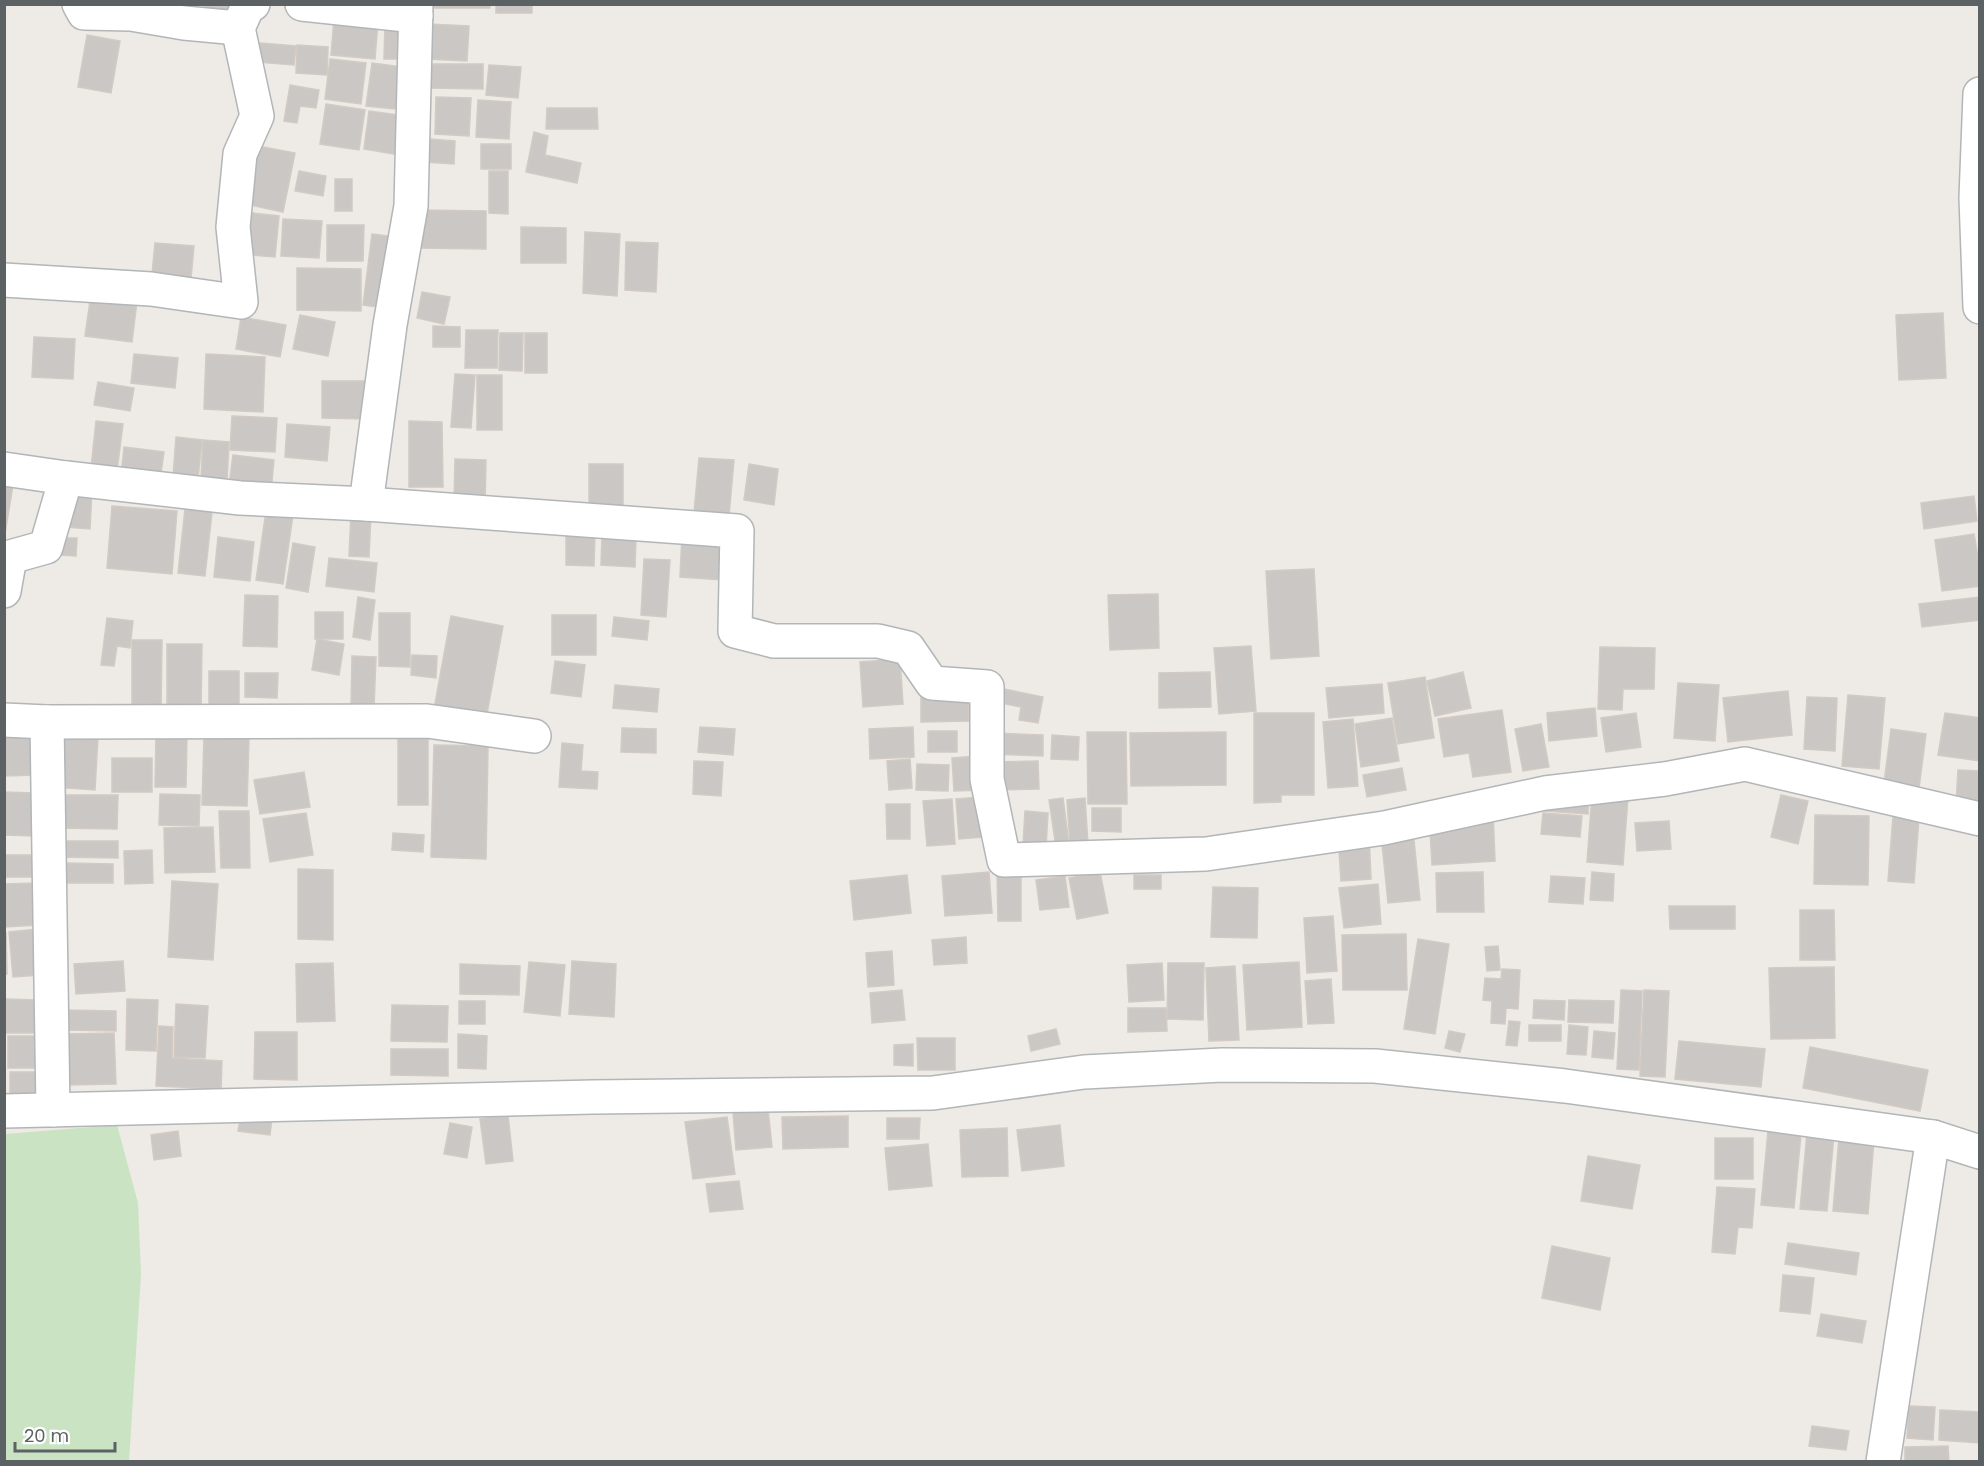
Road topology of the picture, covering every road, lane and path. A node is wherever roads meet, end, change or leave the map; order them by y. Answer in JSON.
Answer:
{"nodes":[{"id":1,"x":79,"y":4,"type":"edge"},
{"id":2,"x":302,"y":4,"type":"edge"},
{"id":3,"x":416,"y":10,"type":"edge"},
{"id":4,"x":245,"y":16,"type":"edge"},
{"id":5,"x":1980,"y":94,"type":"edge"},
{"id":6,"x":4,"y":280,"type":"edge"},
{"id":7,"x":1980,"y":307,"type":"edge"},
{"id":8,"x":4,"y":469,"type":"edge"},
{"id":9,"x":66,"y":478,"type":"junction"},
{"id":10,"x":366,"y":504,"type":"junction"},
{"id":11,"x":4,"y":591,"type":"edge"},
{"id":12,"x":4,"y":720,"type":"edge"},
{"id":13,"x":47,"y":722,"type":"junction"},
{"id":14,"x":534,"y":736,"type":"dead end"},
{"id":15,"x":1980,"y":819,"type":"edge"},
{"id":16,"x":53,"y":1110,"type":"junction"},
{"id":17,"x":4,"y":1112,"type":"edge"},
{"id":18,"x":1934,"y":1137,"type":"junction"},
{"id":19,"x":1980,"y":1152,"type":"edge"},
{"id":20,"x":1883,"y":1461,"type":"edge"}],
"edges":[{"from":1,"to":4,"type":"street"},
{"from":2,"to":3,"type":"street"},
{"from":3,"to":10,"type":"street"},
{"from":4,"to":6,"type":"street"},
{"from":5,"to":7,"type":"street"},
{"from":8,"to":9,"type":"street"},
{"from":9,"to":10,"type":"street"},
{"from":9,"to":11,"type":"street"},
{"from":10,"to":15,"type":"street"},
{"from":12,"to":13,"type":"street"},
{"from":13,"to":14,"type":"street"},
{"from":13,"to":16,"type":"street"},
{"from":16,"to":17,"type":"street"},
{"from":16,"to":18,"type":"street"},
{"from":18,"to":19,"type":"street"},
{"from":18,"to":20,"type":"street"}]}
